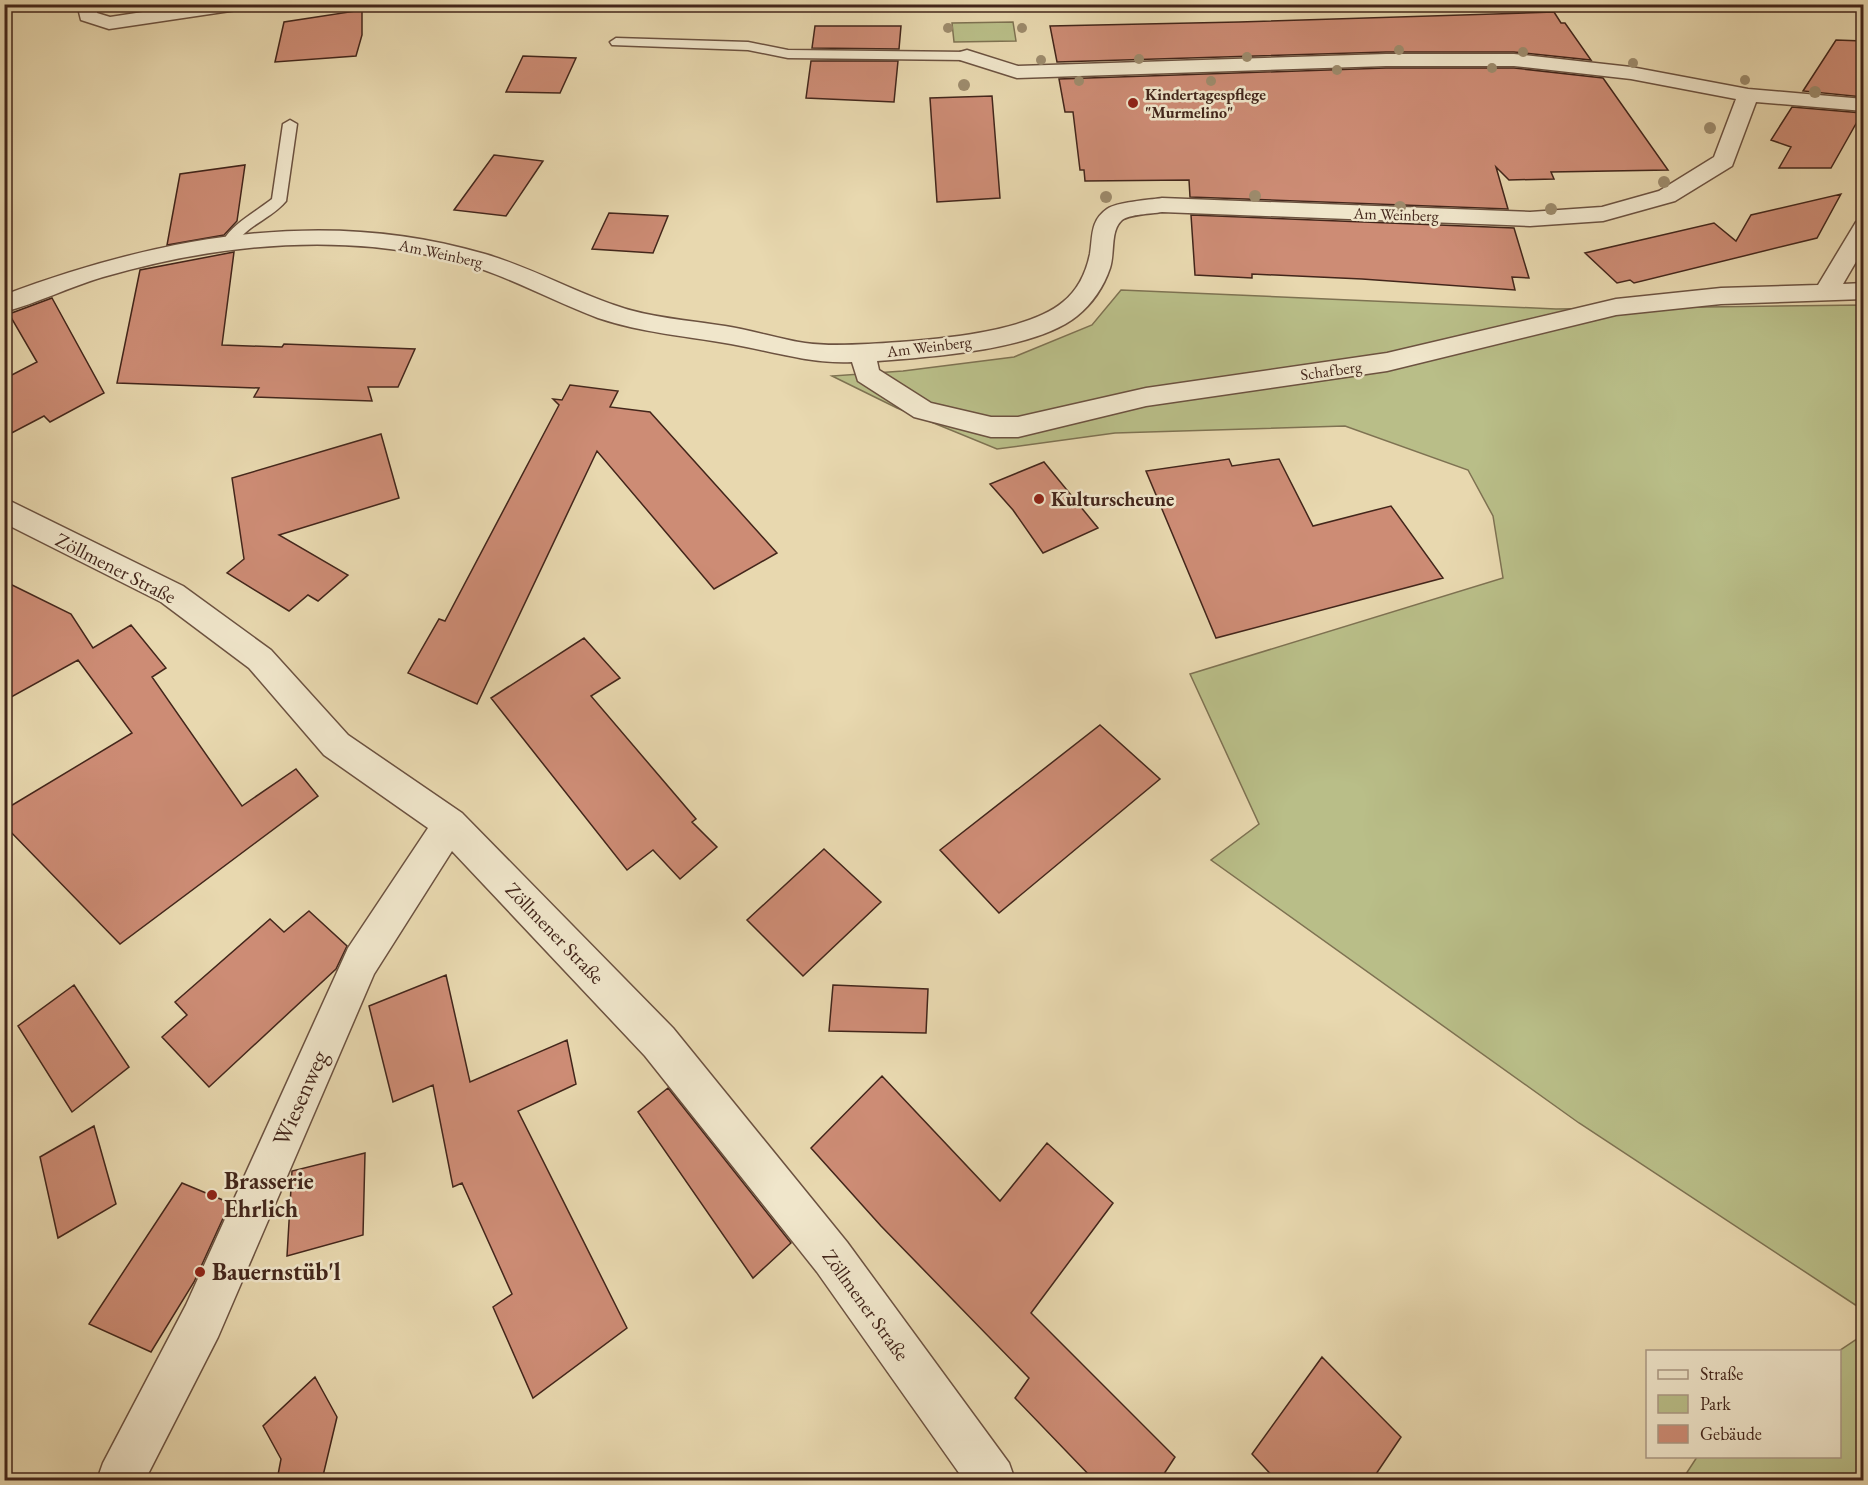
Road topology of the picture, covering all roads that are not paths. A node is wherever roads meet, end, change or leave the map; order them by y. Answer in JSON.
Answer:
{"nodes":[{"id":1,"x":86,"y":4,"type":"edge"},
{"id":2,"x":237,"y":4,"type":"edge"},
{"id":3,"x":616,"y":42,"type":"dead end"},
{"id":4,"x":967,"y":56,"type":"joint"},
{"id":5,"x":1748,"y":95,"type":"junction"},
{"id":6,"x":1863,"y":105,"type":"edge"},
{"id":7,"x":290,"y":124,"type":"dead end"},
{"id":8,"x":1863,"y":227,"type":"edge"},
{"id":9,"x":231,"y":240,"type":"junction"},
{"id":10,"x":1827,"y":291,"type":"junction"},
{"id":11,"x":1863,"y":291,"type":"edge"},
{"id":12,"x":4,"y":304,"type":"edge"},
{"id":13,"x":863,"y":354,"type":"junction"},
{"id":14,"x":4,"y":509,"type":"edge"},
{"id":15,"x":450,"y":824,"type":"junction"},
{"id":16,"x":120,"y":1480,"type":"edge"},
{"id":17,"x":992,"y":1480,"type":"edge"}],
"edges":[{"from":1,"to":2,"type":"street"},
{"from":3,"to":4,"type":"lane"},
{"from":4,"to":5,"type":"street"},
{"from":5,"to":6,"type":"street"},
{"from":5,"to":13,"type":"street","name":"Am Weinberg"},
{"from":7,"to":9,"type":"lane"},
{"from":8,"to":10,"type":"street"},
{"from":9,"to":12,"type":"street","name":"Am Weinberg"},
{"from":9,"to":13,"type":"street","name":"Am Weinberg"},
{"from":10,"to":11,"type":"street","name":"Schafberg"},
{"from":10,"to":13,"type":"street","name":"Schafberg"},
{"from":14,"to":15,"type":"street","name":"Zöllmener Straße"},
{"from":15,"to":16,"type":"street","name":"Wiesenweg"},
{"from":15,"to":17,"type":"street","name":"Zöllmener Straße"}]}
